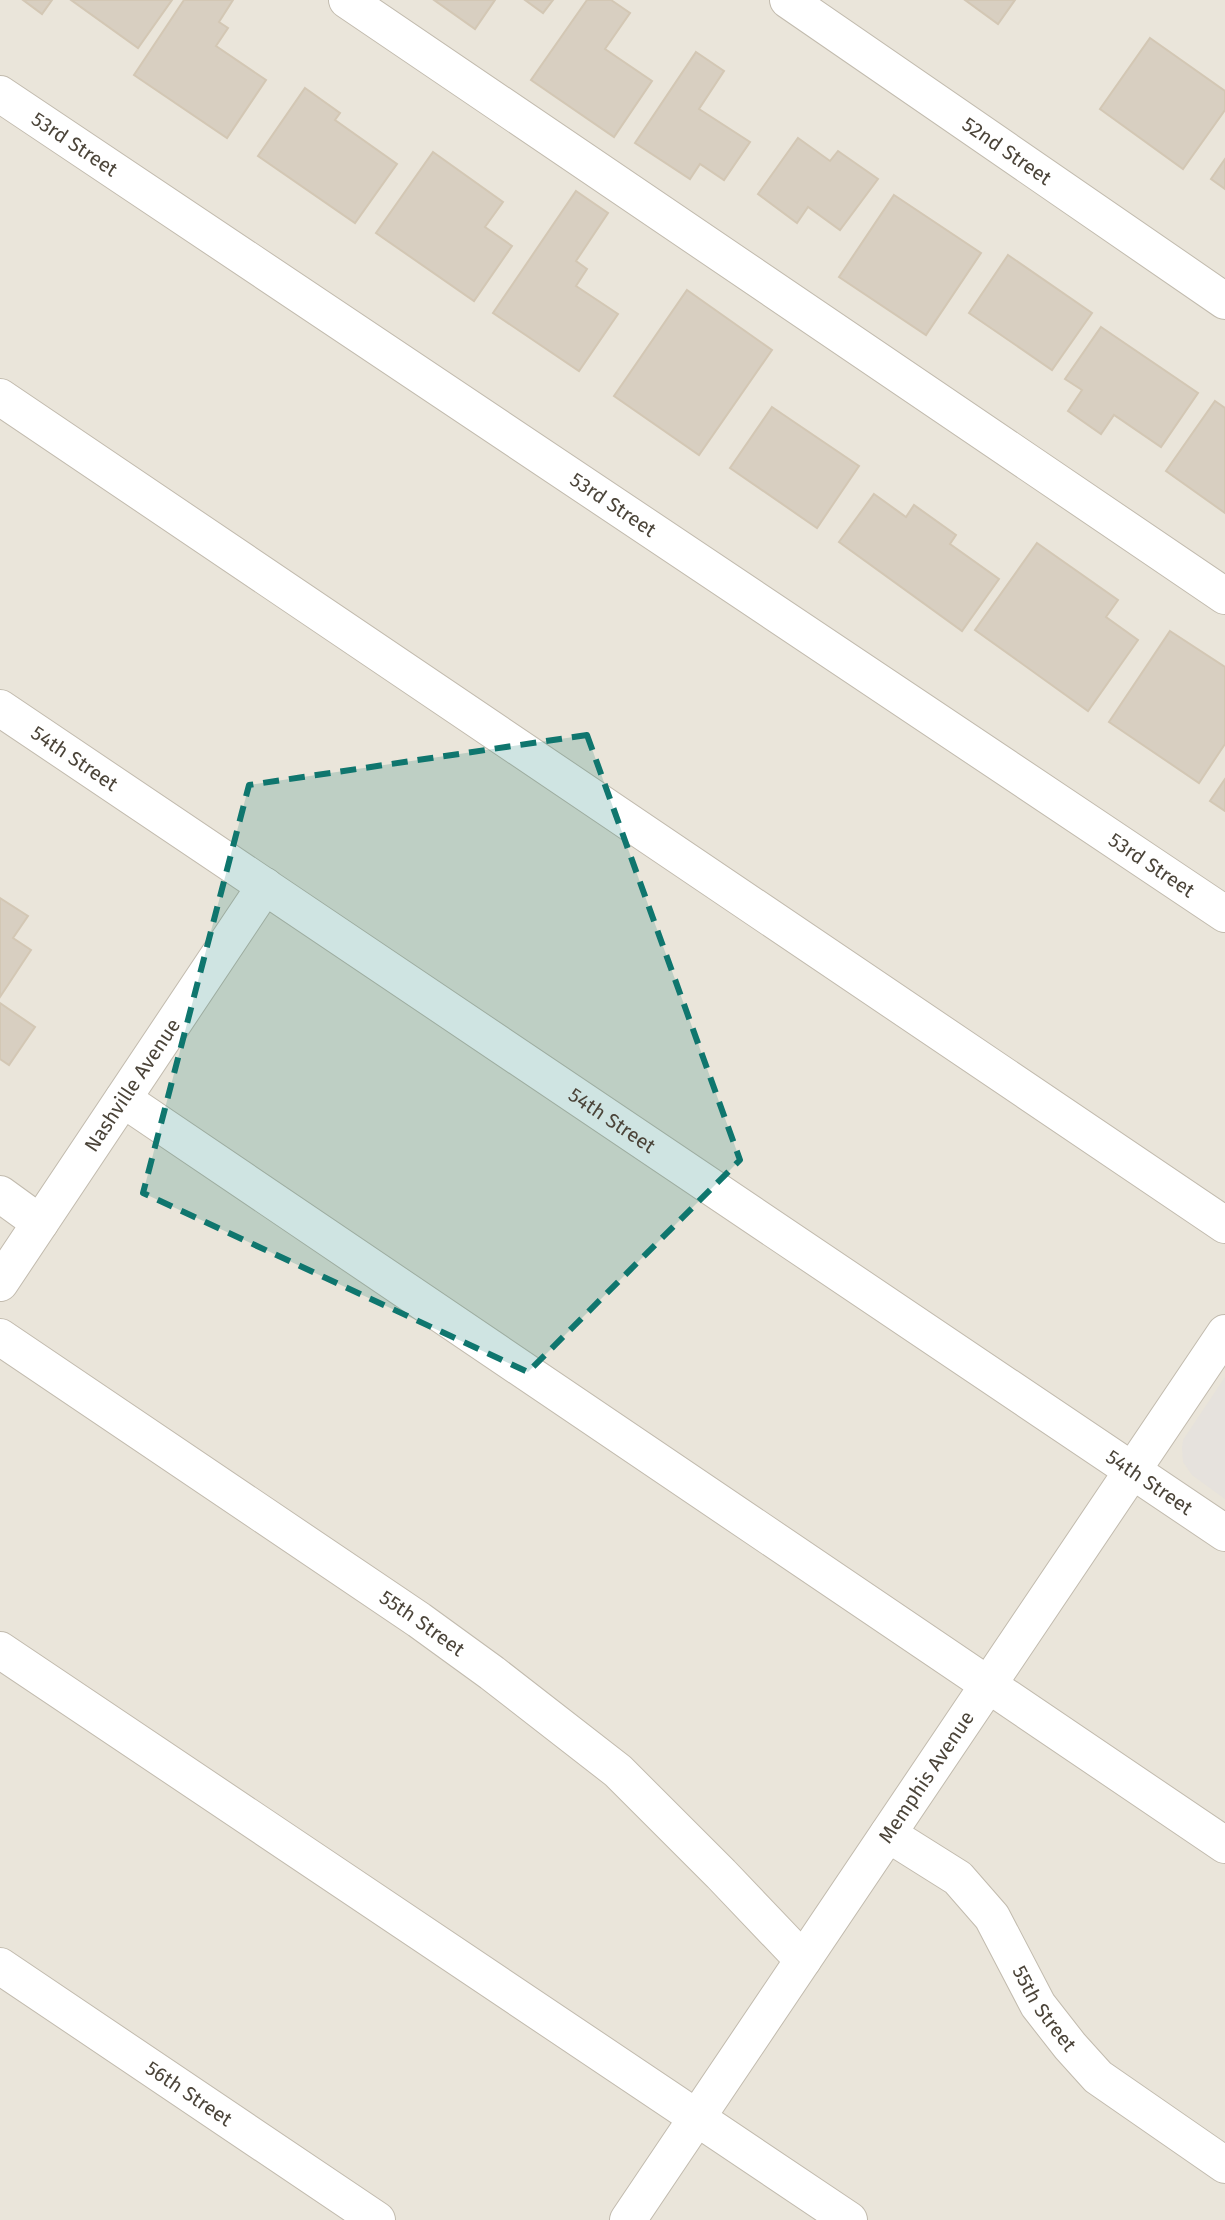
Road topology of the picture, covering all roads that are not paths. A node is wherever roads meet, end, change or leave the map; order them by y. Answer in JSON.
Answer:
{"nodes":[{"id":1,"x":347,"y":0,"type":"edge"},
{"id":2,"x":788,"y":0,"type":"edge"},
{"id":3,"x":0,"y":94,"type":"edge"},
{"id":4,"x":1225,"y":301,"type":"edge"},
{"id":5,"x":0,"y":397,"type":"edge"},
{"id":6,"x":1225,"y":596,"type":"edge"},
{"id":7,"x":0,"y":708,"type":"edge"},
{"id":8,"x":265,"y":886,"type":"junction"},
{"id":9,"x":1225,"y":914,"type":"edge"},
{"id":10,"x":123,"y":1099,"type":"junction"},
{"id":11,"x":0,"y":1194,"type":"edge"},
{"id":12,"x":40,"y":1223,"type":"junction"},
{"id":13,"x":1225,"y":1225,"type":"edge"},
{"id":14,"x":0,"y":1283,"type":"edge"},
{"id":15,"x":1225,"y":1333,"type":"edge"},
{"id":16,"x":0,"y":1337,"type":"edge"},
{"id":17,"x":1133,"y":1471,"type":"junction"},
{"id":18,"x":1225,"y":1533,"type":"edge"},
{"id":19,"x":0,"y":1650,"type":"edge"},
{"id":20,"x":988,"y":1685,"type":"junction"},
{"id":21,"x":888,"y":1834,"type":"junction"},
{"id":22,"x":1225,"y":1845,"type":"edge"},
{"id":23,"x":803,"y":1960,"type":"junction"},
{"id":24,"x":0,"y":1966,"type":"edge"},
{"id":25,"x":697,"y":2118,"type":"junction"},
{"id":26,"x":1225,"y":2165,"type":"edge"},
{"id":27,"x":377,"y":2220,"type":"edge"},
{"id":28,"x":628,"y":2220,"type":"edge"},
{"id":29,"x":849,"y":2220,"type":"edge"}],
"edges":[{"from":1,"to":6,"type":"street"},
{"from":2,"to":4,"type":"street","name":"52nd Street"},
{"from":3,"to":9,"type":"street","name":"53rd Street"},
{"from":5,"to":13,"type":"street"},
{"from":7,"to":8,"type":"street","name":"54th Street"},
{"from":8,"to":10,"type":"street","name":"Nashville Avenue"},
{"from":8,"to":17,"type":"street","name":"54th Street"},
{"from":10,"to":12,"type":"street","name":"Nashville Avenue"},
{"from":10,"to":20,"type":"street"},
{"from":11,"to":12,"type":"street"},
{"from":12,"to":14,"type":"street","name":"Nashville Avenue"},
{"from":15,"to":17,"type":"street","name":"Memphis Avenue"},
{"from":16,"to":23,"type":"street","name":"55th Street"},
{"from":17,"to":18,"type":"street","name":"54th Street"},
{"from":17,"to":20,"type":"street","name":"Memphis Avenue"},
{"from":19,"to":25,"type":"street"},
{"from":20,"to":21,"type":"street","name":"Memphis Avenue"},
{"from":20,"to":22,"type":"street"},
{"from":21,"to":23,"type":"street","name":"Memphis Avenue"},
{"from":21,"to":26,"type":"street","name":"55th Street"},
{"from":23,"to":25,"type":"street","name":"Memphis Avenue"},
{"from":24,"to":27,"type":"street","name":"56th Street"},
{"from":25,"to":28,"type":"street","name":"Memphis Avenue"},
{"from":25,"to":29,"type":"street"}]}
